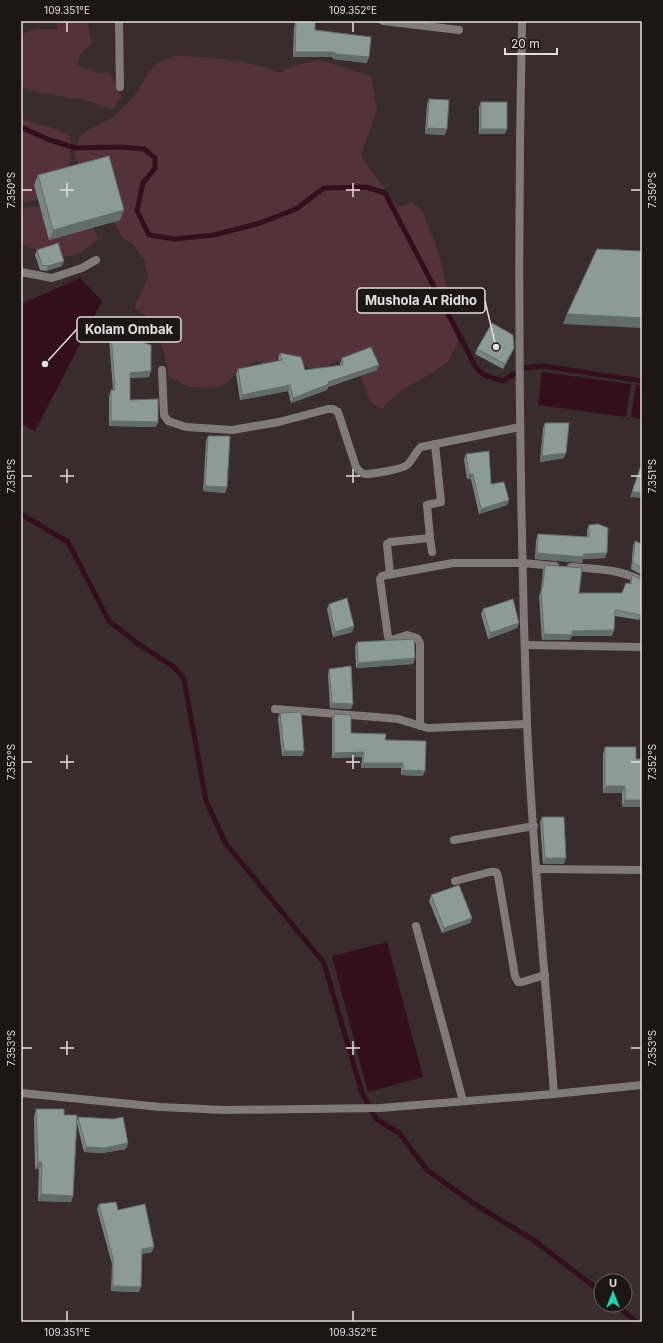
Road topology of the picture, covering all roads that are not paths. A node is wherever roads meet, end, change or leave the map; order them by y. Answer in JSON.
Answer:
{"nodes":[{"id":1,"x":119,"y":21,"type":"edge"},
{"id":2,"x":384,"y":21,"type":"edge"},
{"id":3,"x":522,"y":21,"type":"edge"},
{"id":4,"x":459,"y":30,"type":"dead end"},
{"id":5,"x":120,"y":87,"type":"dead end"},
{"id":6,"x":96,"y":260,"type":"dead end"},
{"id":7,"x":21,"y":272,"type":"edge"},
{"id":8,"x":162,"y":370,"type":"dead end"},
{"id":9,"x":520,"y":427,"type":"junction"},
{"id":10,"x":435,"y":444,"type":"junction"},
{"id":11,"x":430,"y":538,"type":"junction"},
{"id":12,"x":432,"y":552,"type":"dead end"},
{"id":13,"x":523,"y":563,"type":"junction"},
{"id":14,"x":390,"y":574,"type":"junction"},
{"id":15,"x":642,"y":581,"type":"edge"},
{"id":16,"x":526,"y":645,"type":"junction"},
{"id":17,"x":642,"y":647,"type":"edge"},
{"id":18,"x":275,"y":709,"type":"dead end"},
{"id":19,"x":527,"y":724,"type":"junction"},
{"id":20,"x":420,"y":726,"type":"junction"},
{"id":21,"x":534,"y":826,"type":"junction"},
{"id":22,"x":454,"y":840,"type":"dead end"},
{"id":23,"x":536,"y":869,"type":"junction"},
{"id":24,"x":642,"y":870,"type":"edge"},
{"id":25,"x":456,"y":881,"type":"dead end"},
{"id":26,"x":416,"y":926,"type":"dead end"},
{"id":27,"x":545,"y":975,"type":"junction"},
{"id":28,"x":642,"y":1085,"type":"edge"},
{"id":29,"x":21,"y":1094,"type":"edge"},
{"id":30,"x":554,"y":1094,"type":"junction"},
{"id":31,"x":463,"y":1101,"type":"junction"}],
"edges":[{"from":1,"to":5,"type":"street"},
{"from":2,"to":4,"type":"street"},
{"from":3,"to":9,"type":"street"},
{"from":6,"to":7,"type":"street"},
{"from":8,"to":10,"type":"street"},
{"from":9,"to":10,"type":"street"},
{"from":9,"to":13,"type":"street"},
{"from":10,"to":11,"type":"street"},
{"from":11,"to":12,"type":"street"},
{"from":11,"to":14,"type":"street"},
{"from":13,"to":14,"type":"street"},
{"from":13,"to":15,"type":"street"},
{"from":13,"to":16,"type":"street"},
{"from":14,"to":20,"type":"street"},
{"from":16,"to":17,"type":"street"},
{"from":16,"to":19,"type":"street"},
{"from":18,"to":20,"type":"street"},
{"from":19,"to":20,"type":"street"},
{"from":19,"to":21,"type":"street"},
{"from":21,"to":22,"type":"street"},
{"from":21,"to":23,"type":"street"},
{"from":23,"to":24,"type":"street"},
{"from":23,"to":27,"type":"street"},
{"from":25,"to":27,"type":"street"},
{"from":26,"to":31,"type":"street"},
{"from":27,"to":30,"type":"street"},
{"from":28,"to":30,"type":"street"},
{"from":29,"to":31,"type":"street"},
{"from":30,"to":31,"type":"street"}]}
